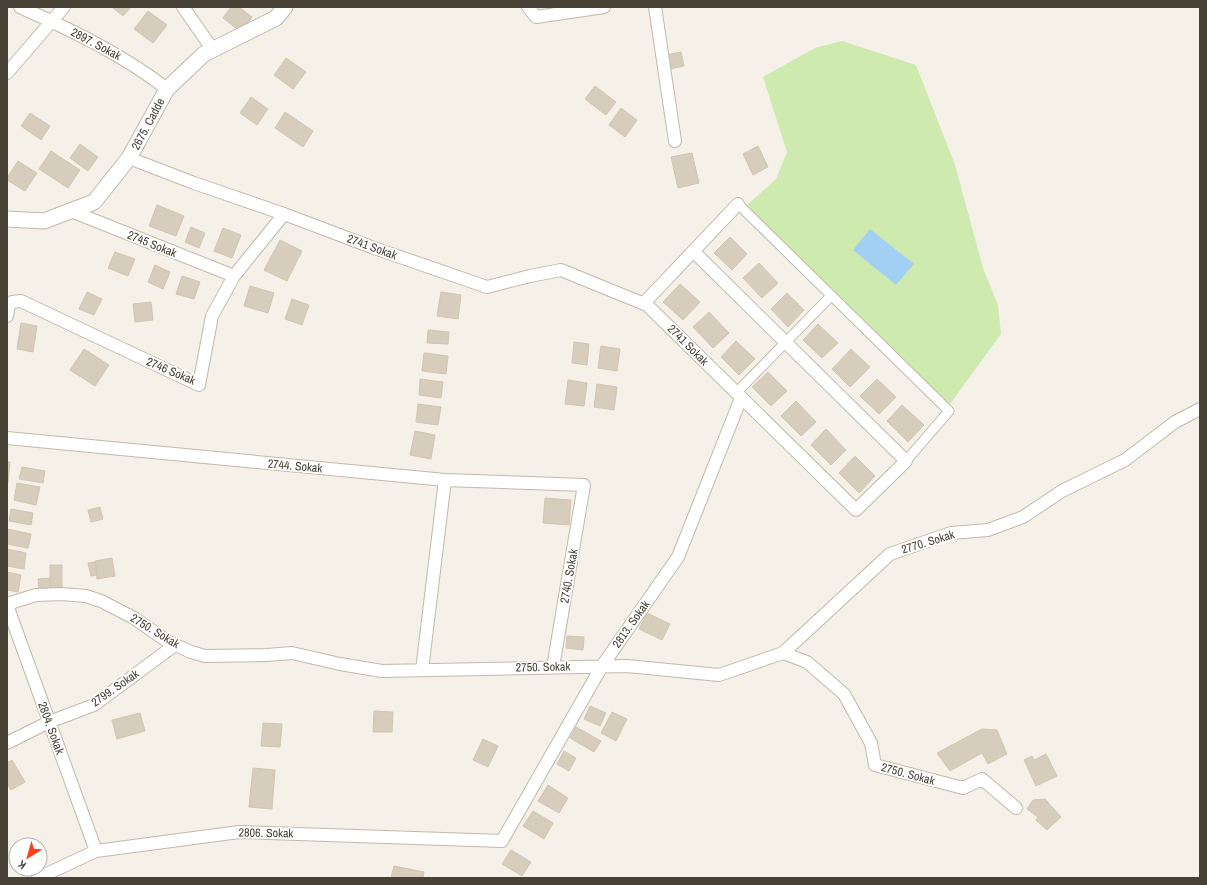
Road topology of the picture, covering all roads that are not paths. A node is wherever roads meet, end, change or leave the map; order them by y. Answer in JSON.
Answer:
{"nodes":[{"id":1,"x":20,"y":7,"type":"edge"},
{"id":2,"x":64,"y":7,"type":"edge"},
{"id":3,"x":183,"y":7,"type":"edge"},
{"id":4,"x":285,"y":7,"type":"edge"},
{"id":5,"x":528,"y":7,"type":"edge"},
{"id":6,"x":604,"y":7,"type":"edge"},
{"id":7,"x":655,"y":7,"type":"edge"},
{"id":8,"x":51,"y":21,"type":"junction"},
{"id":9,"x":213,"y":50,"type":"junction"},
{"id":10,"x":7,"y":73,"type":"edge"},
{"id":11,"x":167,"y":89,"type":"junction"},
{"id":12,"x":675,"y":141,"type":"dead end"},
{"id":13,"x":130,"y":158,"type":"junction"},
{"id":14,"x":738,"y":204,"type":"joint"},
{"id":15,"x":71,"y":211,"type":"junction"},
{"id":16,"x":284,"y":214,"type":"junction"},
{"id":17,"x":7,"y":218,"type":"edge"},
{"id":18,"x":693,"y":251,"type":"junction"},
{"id":19,"x":234,"y":276,"type":"junction"},
{"id":20,"x":831,"y":296,"type":"junction"},
{"id":21,"x":644,"y":303,"type":"junction"},
{"id":22,"x":7,"y":316,"type":"edge"},
{"id":23,"x":786,"y":342,"type":"junction"},
{"id":24,"x":739,"y":395,"type":"junction"},
{"id":25,"x":1200,"y":409,"type":"edge"},
{"id":26,"x":7,"y":438,"type":"edge"},
{"id":27,"x":906,"y":461,"type":"junction"},
{"id":28,"x":445,"y":480,"type":"junction"},
{"id":29,"x":584,"y":485,"type":"joint"},
{"id":30,"x":7,"y":604,"type":"edge"},
{"id":31,"x":175,"y":645,"type":"junction"},
{"id":32,"x":783,"y":653,"type":"junction"},
{"id":33,"x":602,"y":666,"type":"junction"},
{"id":34,"x":553,"y":667,"type":"junction"},
{"id":35,"x":422,"y":670,"type":"junction"},
{"id":36,"x":49,"y":722,"type":"junction"},
{"id":37,"x":7,"y":743,"type":"edge"},
{"id":38,"x":1016,"y":808,"type":"dead end"},
{"id":39,"x":502,"y":841,"type":"joint"},
{"id":40,"x":96,"y":851,"type":"junction"},
{"id":41,"x":38,"y":878,"type":"edge"}],
"edges":[{"from":1,"to":8,"type":"street","name":"2897. Sokak"},
{"from":2,"to":8,"type":"street"},
{"from":3,"to":9,"type":"street"},
{"from":4,"to":9,"type":"street","name":"2675. Cadde"},
{"from":5,"to":6,"type":"street"},
{"from":7,"to":12,"type":"street"},
{"from":8,"to":10,"type":"street"},
{"from":8,"to":11,"type":"street","name":"2897. Sokak"},
{"from":9,"to":11,"type":"street","name":"2675. Cadde"},
{"from":11,"to":13,"type":"street","name":"2675. Cadde"},
{"from":13,"to":15,"type":"street","name":"2675. Cadde"},
{"from":13,"to":16,"type":"street","name":"2741 Sokak"},
{"from":14,"to":18,"type":"street"},
{"from":14,"to":20,"type":"street"},
{"from":15,"to":17,"type":"street","name":"2675. Cadde"},
{"from":15,"to":19,"type":"street","name":"2745 Sokak"},
{"from":16,"to":19,"type":"street","name":"2746 Sokak"},
{"from":16,"to":21,"type":"street","name":"2741 Sokak"},
{"from":18,"to":21,"type":"street"},
{"from":18,"to":23,"type":"street"},
{"from":19,"to":22,"type":"street","name":"2746 Sokak"},
{"from":20,"to":23,"type":"street"},
{"from":20,"to":27,"type":"street"},
{"from":21,"to":24,"type":"street","name":"2741 Sokak"},
{"from":23,"to":24,"type":"street"},
{"from":23,"to":27,"type":"street"},
{"from":24,"to":27,"type":"street","name":"2741 Sokak"},
{"from":24,"to":33,"type":"street","name":"2813. Sokak"},
{"from":25,"to":32,"type":"street","name":"2770. Sokak"},
{"from":26,"to":28,"type":"street","name":"2744. Sokak"},
{"from":28,"to":29,"type":"street","name":"2744. Sokak"},
{"from":28,"to":35,"type":"street"},
{"from":29,"to":34,"type":"street","name":"2740. Sokak"},
{"from":30,"to":31,"type":"street","name":"2750. Sokak"},
{"from":30,"to":36,"type":"street","name":"2804. Sokak"},
{"from":31,"to":35,"type":"street","name":"2750. Sokak"},
{"from":31,"to":36,"type":"street","name":"2799. Sokak"},
{"from":32,"to":33,"type":"street","name":"2750. Sokak"},
{"from":32,"to":38,"type":"street","name":"2750. Sokak"},
{"from":33,"to":34,"type":"street","name":"2750. Sokak"},
{"from":33,"to":39,"type":"street","name":"2813. Sokak"},
{"from":34,"to":35,"type":"street","name":"2750. Sokak"},
{"from":36,"to":37,"type":"street","name":"2799. Sokak"},
{"from":36,"to":40,"type":"street","name":"2804. Sokak"},
{"from":39,"to":40,"type":"street","name":"2806. Sokak"},
{"from":40,"to":41,"type":"street","name":"2806. Sokak"}]}
